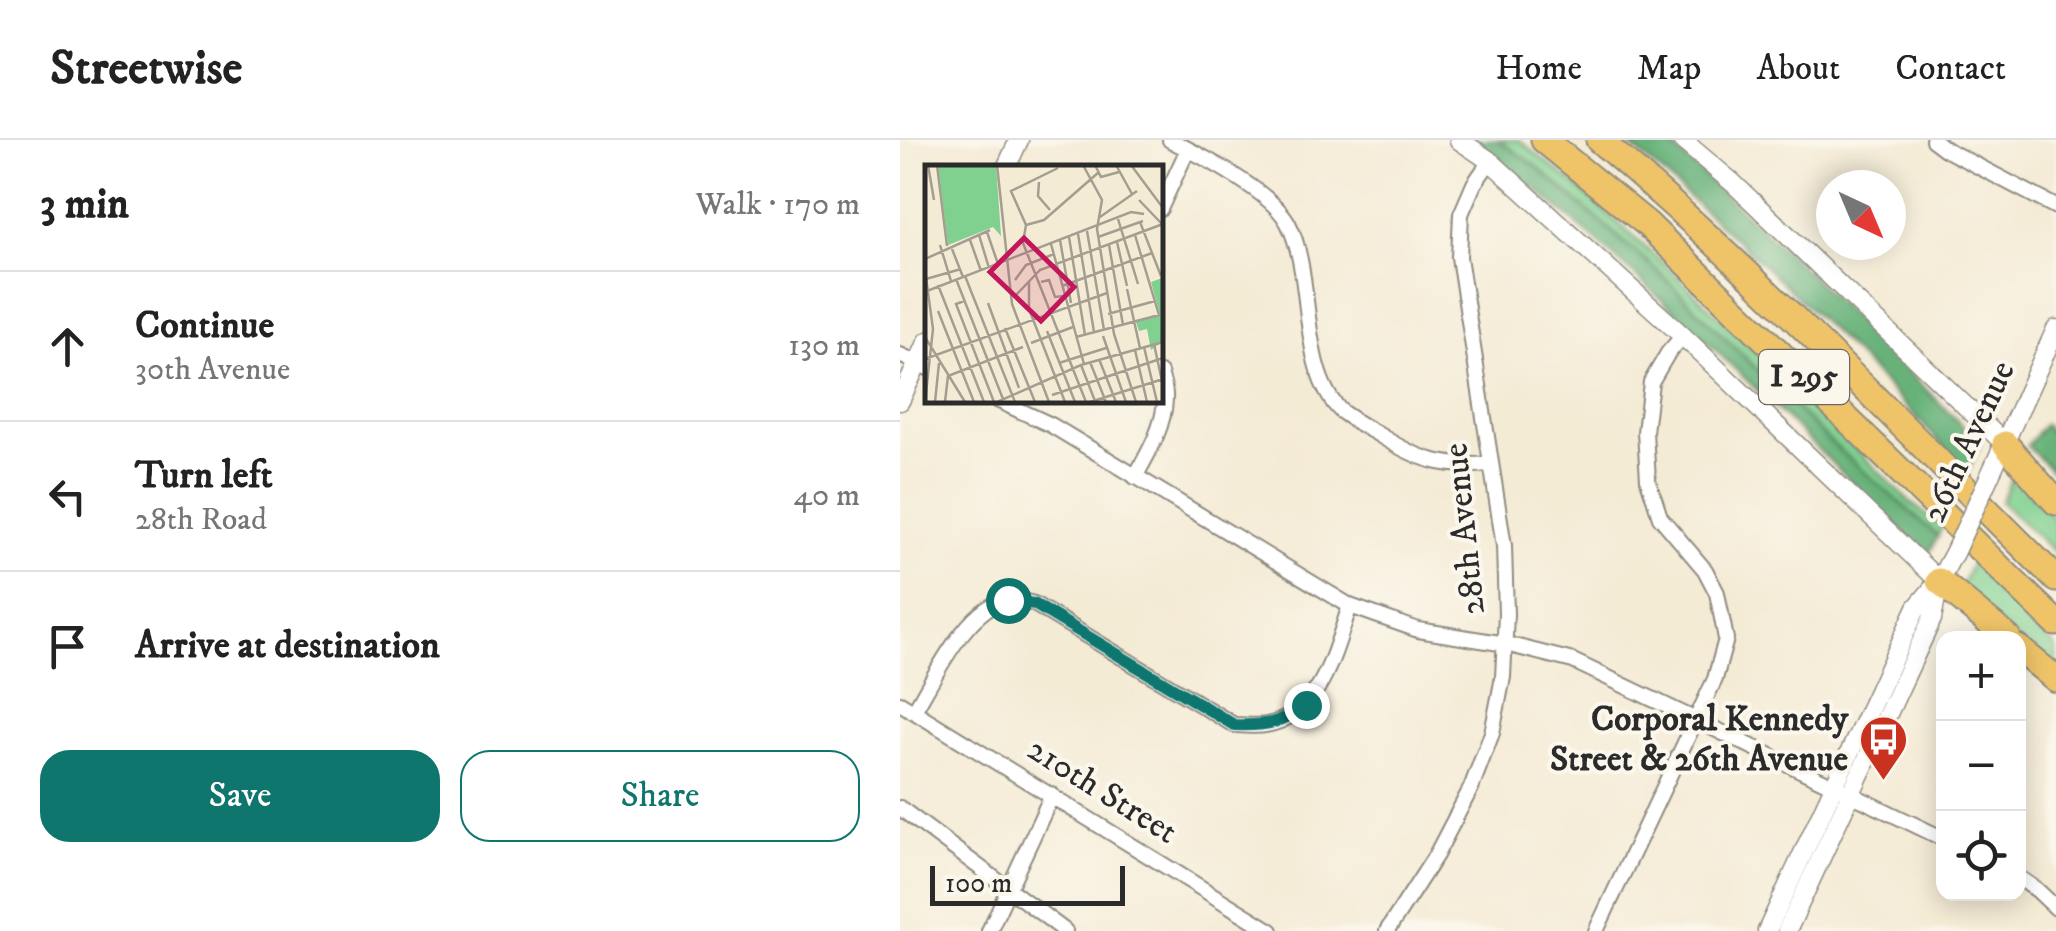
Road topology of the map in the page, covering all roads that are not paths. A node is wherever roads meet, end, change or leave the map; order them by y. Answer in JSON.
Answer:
{"nodes":[{"id":1,"x":1019,"y":140,"type":"edge"},
{"id":2,"x":1170,"y":140,"type":"edge"},
{"id":3,"x":1458,"y":140,"type":"edge"},
{"id":4,"x":1544,"y":140,"type":"edge"},
{"id":5,"x":1599,"y":140,"type":"edge"},
{"id":6,"x":1682,"y":140,"type":"edge"},
{"id":7,"x":1943,"y":143,"type":"edge"},
{"id":8,"x":1188,"y":149,"type":"junction"},
{"id":9,"x":1490,"y":161,"type":"junction"},
{"id":10,"x":1007,"y":165,"type":"edge"},
{"id":11,"x":1162,"y":206,"type":"edge"},
{"id":12,"x":2056,"y":207,"type":"edge"},
{"id":13,"x":2056,"y":329,"type":"edge"},
{"id":14,"x":1683,"y":336,"type":"junction"},
{"id":15,"x":915,"y":362,"type":"edge"},
{"id":16,"x":1162,"y":381,"type":"edge"},
{"id":17,"x":900,"y":401,"type":"edge"},
{"id":18,"x":1000,"y":402,"type":"edge"},
{"id":19,"x":2004,"y":444,"type":"junction"},
{"id":20,"x":1489,"y":464,"type":"junction"},
{"id":21,"x":1134,"y":477,"type":"junction"},
{"id":22,"x":2056,"y":502,"type":"edge"},
{"id":23,"x":2056,"y":579,"type":"edge"},
{"id":24,"x":1939,"y":581,"type":"junction"},
{"id":25,"x":1350,"y":606,"type":"junction"},
{"id":26,"x":2056,"y":622,"type":"edge"},
{"id":27,"x":2000,"y":631,"type":"edge"},
{"id":28,"x":1506,"y":644,"type":"junction"},
{"id":29,"x":2026,"y":655,"type":"edge"},
{"id":30,"x":2056,"y":679,"type":"edge"},
{"id":31,"x":907,"y":707,"type":"edge"},
{"id":32,"x":1695,"y":720,"type":"junction"},
{"id":33,"x":1843,"y":790,"type":"junction"},
{"id":34,"x":1052,"y":795,"type":"junction"},
{"id":35,"x":900,"y":808,"type":"edge"},
{"id":36,"x":1936,"y":835,"type":"edge"},
{"id":37,"x":2026,"y":882,"type":"edge"},
{"id":38,"x":1010,"y":890,"type":"junction"},
{"id":39,"x":2056,"y":908,"type":"edge"},
{"id":40,"x":990,"y":931,"type":"edge"},
{"id":41,"x":1064,"y":931,"type":"edge"},
{"id":42,"x":1272,"y":931,"type":"edge"},
{"id":43,"x":1387,"y":931,"type":"edge"},
{"id":44,"x":1596,"y":931,"type":"edge"},
{"id":45,"x":1767,"y":931,"type":"edge"},
{"id":46,"x":1786,"y":931,"type":"edge"}],
"edges":[{"from":1,"to":10,"type":"street"},
{"from":2,"to":8,"type":"street"},
{"from":3,"to":9,"type":"street"},
{"from":4,"to":26,"type":"highway","number":"I 295"},
{"from":5,"to":23,"type":"highway","number":"I 295"},
{"from":6,"to":19,"type":"street"},
{"from":7,"to":12,"type":"street"},
{"from":8,"to":11,"type":"street"},
{"from":8,"to":20,"type":"street"},
{"from":9,"to":14,"type":"street"},
{"from":9,"to":20,"type":"street","name":"28th Avenue"},
{"from":13,"to":19,"type":"street","name":"26th Avenue"},
{"from":14,"to":24,"type":"street"},
{"from":14,"to":32,"type":"street"},
{"from":15,"to":17,"type":"street"},
{"from":16,"to":21,"type":"street"},
{"from":18,"to":21,"type":"street"},
{"from":19,"to":22,"type":"highway"},
{"from":19,"to":24,"type":"street","name":"26th Avenue","bridge":true},
{"from":20,"to":28,"type":"street","name":"28th Avenue"},
{"from":21,"to":25,"type":"street"},
{"from":24,"to":27,"type":"highway"},
{"from":24,"to":33,"type":"street","name":"26th Avenue"},
{"from":25,"to":28,"type":"street"},
{"from":25,"to":31,"type":"street"},
{"from":28,"to":32,"type":"street"},
{"from":28,"to":43,"type":"street","name":"28th Avenue"},
{"from":29,"to":30,"type":"highway"},
{"from":31,"to":34,"type":"street","name":"210th Street"},
{"from":32,"to":33,"type":"street"},
{"from":32,"to":44,"type":"street"},
{"from":33,"to":36,"type":"street"},
{"from":33,"to":45,"type":"street","name":"26th Avenue"},
{"from":33,"to":46,"type":"street","name":"26th Avenue"},
{"from":34,"to":38,"type":"street"},
{"from":34,"to":42,"type":"street","name":"210th Street"},
{"from":35,"to":38,"type":"street"},
{"from":37,"to":39,"type":"street"},
{"from":38,"to":40,"type":"street"},
{"from":38,"to":41,"type":"street"}]}
